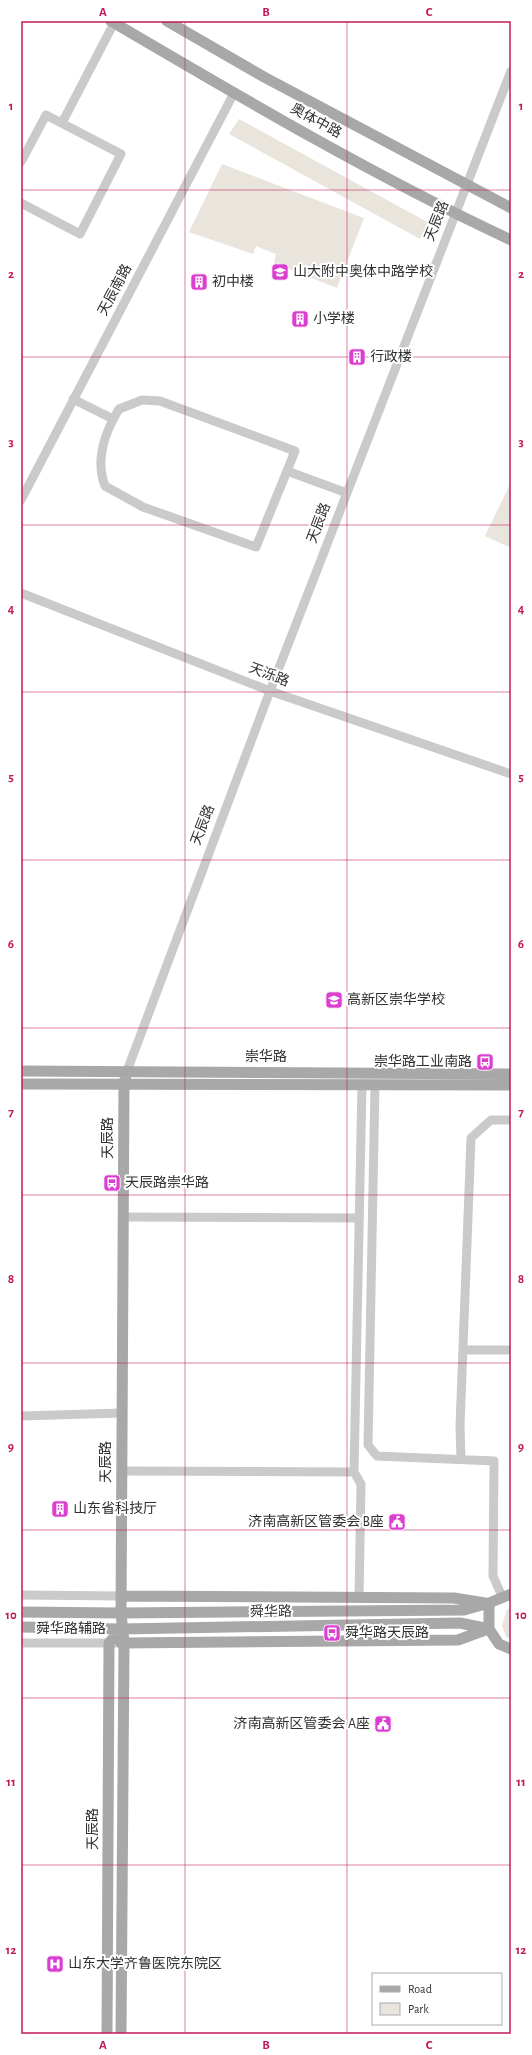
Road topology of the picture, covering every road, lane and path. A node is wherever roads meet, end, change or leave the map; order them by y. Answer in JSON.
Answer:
{"nodes":[{"id":1,"x":167,"y":21,"type":"edge"},
{"id":2,"x":113,"y":22,"type":"edge"},
{"id":3,"x":511,"y":71,"type":"edge"},
{"id":4,"x":234,"y":93,"type":"junction"},
{"id":5,"x":62,"y":123,"type":"junction"},
{"id":6,"x":21,"y":162,"type":"edge"},
{"id":7,"x":468,"y":186,"type":"junction"},
{"id":8,"x":21,"y":203,"type":"edge"},
{"id":9,"x":511,"y":208,"type":"edge"},
{"id":10,"x":456,"y":214,"type":"junction"},
{"id":11,"x":511,"y":240,"type":"edge"},
{"id":12,"x":74,"y":399,"type":"junction"},
{"id":13,"x":113,"y":419,"type":"junction"},
{"id":14,"x":287,"y":470,"type":"junction"},
{"id":15,"x":347,"y":494,"type":"junction"},
{"id":16,"x":21,"y":500,"type":"edge"},
{"id":17,"x":21,"y":593,"type":"edge"},
{"id":18,"x":270,"y":691,"type":"junction"},
{"id":19,"x":511,"y":774,"type":"edge"},
{"id":20,"x":21,"y":1071,"type":"edge"},
{"id":21,"x":127,"y":1071,"type":"junction"},
{"id":22,"x":511,"y":1074,"type":"edge"},
{"id":23,"x":21,"y":1084,"type":"edge"},
{"id":24,"x":124,"y":1084,"type":"junction"},
{"id":25,"x":362,"y":1085,"type":"junction"},
{"id":26,"x":375,"y":1085,"type":"junction"},
{"id":27,"x":511,"y":1086,"type":"edge"},
{"id":28,"x":511,"y":1120,"type":"edge"},
{"id":29,"x":123,"y":1217,"type":"junction"},
{"id":30,"x":359,"y":1218,"type":"junction"},
{"id":31,"x":463,"y":1350,"type":"junction"},
{"id":32,"x":511,"y":1350,"type":"edge"},
{"id":33,"x":122,"y":1413,"type":"junction"},
{"id":34,"x":21,"y":1416,"type":"edge"},
{"id":35,"x":462,"y":1459,"type":"junction"},
{"id":36,"x":121,"y":1471,"type":"junction"},
{"id":37,"x":354,"y":1472,"type":"junction"},
{"id":38,"x":21,"y":1595,"type":"edge"},
{"id":39,"x":507,"y":1595,"type":"edge"},
{"id":40,"x":121,"y":1596,"type":"junction"},
{"id":41,"x":359,"y":1598,"type":"junction"},
{"id":42,"x":489,"y":1603,"type":"junction"},
{"id":43,"x":21,"y":1612,"type":"edge"},
{"id":44,"x":120,"y":1613,"type":"junction"},
{"id":45,"x":21,"y":1627,"type":"edge"},
{"id":46,"x":121,"y":1628,"type":"junction"},
{"id":47,"x":489,"y":1629,"type":"junction"},
{"id":48,"x":21,"y":1643,"type":"edge"},
{"id":49,"x":109,"y":1643,"type":"junction"},
{"id":50,"x":123,"y":1643,"type":"junction"},
{"id":51,"x":511,"y":1649,"type":"edge"},
{"id":52,"x":107,"y":2034,"type":"edge"},
{"id":53,"x":121,"y":2034,"type":"edge"}],
"edges":[{"from":1,"to":7,"type":"main road","name":"奥体中路"},
{"from":2,"to":4,"type":"main road","name":"奥体中路"},
{"from":2,"to":5,"type":"street"},
{"from":3,"to":7,"type":"street","name":"天辰路"},
{"from":4,"to":10,"type":"main road","name":"奥体中路"},
{"from":4,"to":12,"type":"street","name":"天辰南路"},
{"from":5,"to":6,"type":"street"},
{"from":5,"to":8,"type":"street"},
{"from":7,"to":9,"type":"main road","name":"奥体中路"},
{"from":7,"to":10,"type":"street","name":"天辰路"},
{"from":10,"to":11,"type":"main road","name":"奥体中路"},
{"from":10,"to":15,"type":"street","name":"天辰路"},
{"from":12,"to":13,"type":"street"},
{"from":12,"to":16,"type":"street","name":"天辰南路"},
{"from":13,"to":14,"type":"street"},
{"from":13,"to":14,"type":"street"},
{"from":14,"to":15,"type":"street"},
{"from":15,"to":18,"type":"street","name":"天辰路"},
{"from":17,"to":18,"type":"street","name":"天泺路"},
{"from":18,"to":19,"type":"street","name":"天泺路"},
{"from":18,"to":21,"type":"street","name":"天辰路"},
{"from":20,"to":21,"type":"main road","name":"崇华路"},
{"from":21,"to":22,"type":"main road","name":"崇华路"},
{"from":21,"to":24,"type":"main road","name":"天辰路"},
{"from":23,"to":24,"type":"main road","name":"崇华路"},
{"from":24,"to":25,"type":"main road","name":"崇华路"},
{"from":24,"to":29,"type":"main road","name":"天辰路"},
{"from":25,"to":26,"type":"main road","name":"崇华路"},
{"from":25,"to":30,"type":"street"},
{"from":26,"to":27,"type":"main road","name":"崇华路"},
{"from":26,"to":35,"type":"street"},
{"from":28,"to":31,"type":"street"},
{"from":29,"to":30,"type":"street"},
{"from":29,"to":33,"type":"main road","name":"天辰路"},
{"from":30,"to":37,"type":"street"},
{"from":31,"to":32,"type":"street"},
{"from":31,"to":35,"type":"street"},
{"from":33,"to":34,"type":"street"},
{"from":33,"to":36,"type":"main road","name":"天辰路"},
{"from":35,"to":39,"type":"street"},
{"from":36,"to":37,"type":"street"},
{"from":36,"to":40,"type":"main road","name":"天辰路"},
{"from":37,"to":41,"type":"street"},
{"from":38,"to":40,"type":"street"},
{"from":39,"to":42,"type":"main road","name":"舜华路"},
{"from":40,"to":41,"type":"main road"},
{"from":40,"to":44,"type":"main road","name":"天辰路"},
{"from":41,"to":42,"type":"main road"},
{"from":42,"to":44,"type":"main road","name":"舜华路"},
{"from":42,"to":47,"type":"main road"},
{"from":43,"to":44,"type":"main road","name":"舜华路"},
{"from":44,"to":46,"type":"main road","name":"天辰路"},
{"from":45,"to":46,"type":"main road","name":"舜华路"},
{"from":46,"to":47,"type":"main road","name":"舜华路"},
{"from":46,"to":49,"type":"main road"},
{"from":46,"to":50,"type":"main road","name":"天辰路"},
{"from":47,"to":50,"type":"main road"},
{"from":47,"to":51,"type":"main road"},
{"from":48,"to":49,"type":"street","name":"舜华路辅路"},
{"from":49,"to":50,"type":"street","name":"舜华路辅路"},
{"from":49,"to":52,"type":"main road","name":"天辰路"},
{"from":50,"to":53,"type":"main road","name":"天辰路"}]}
